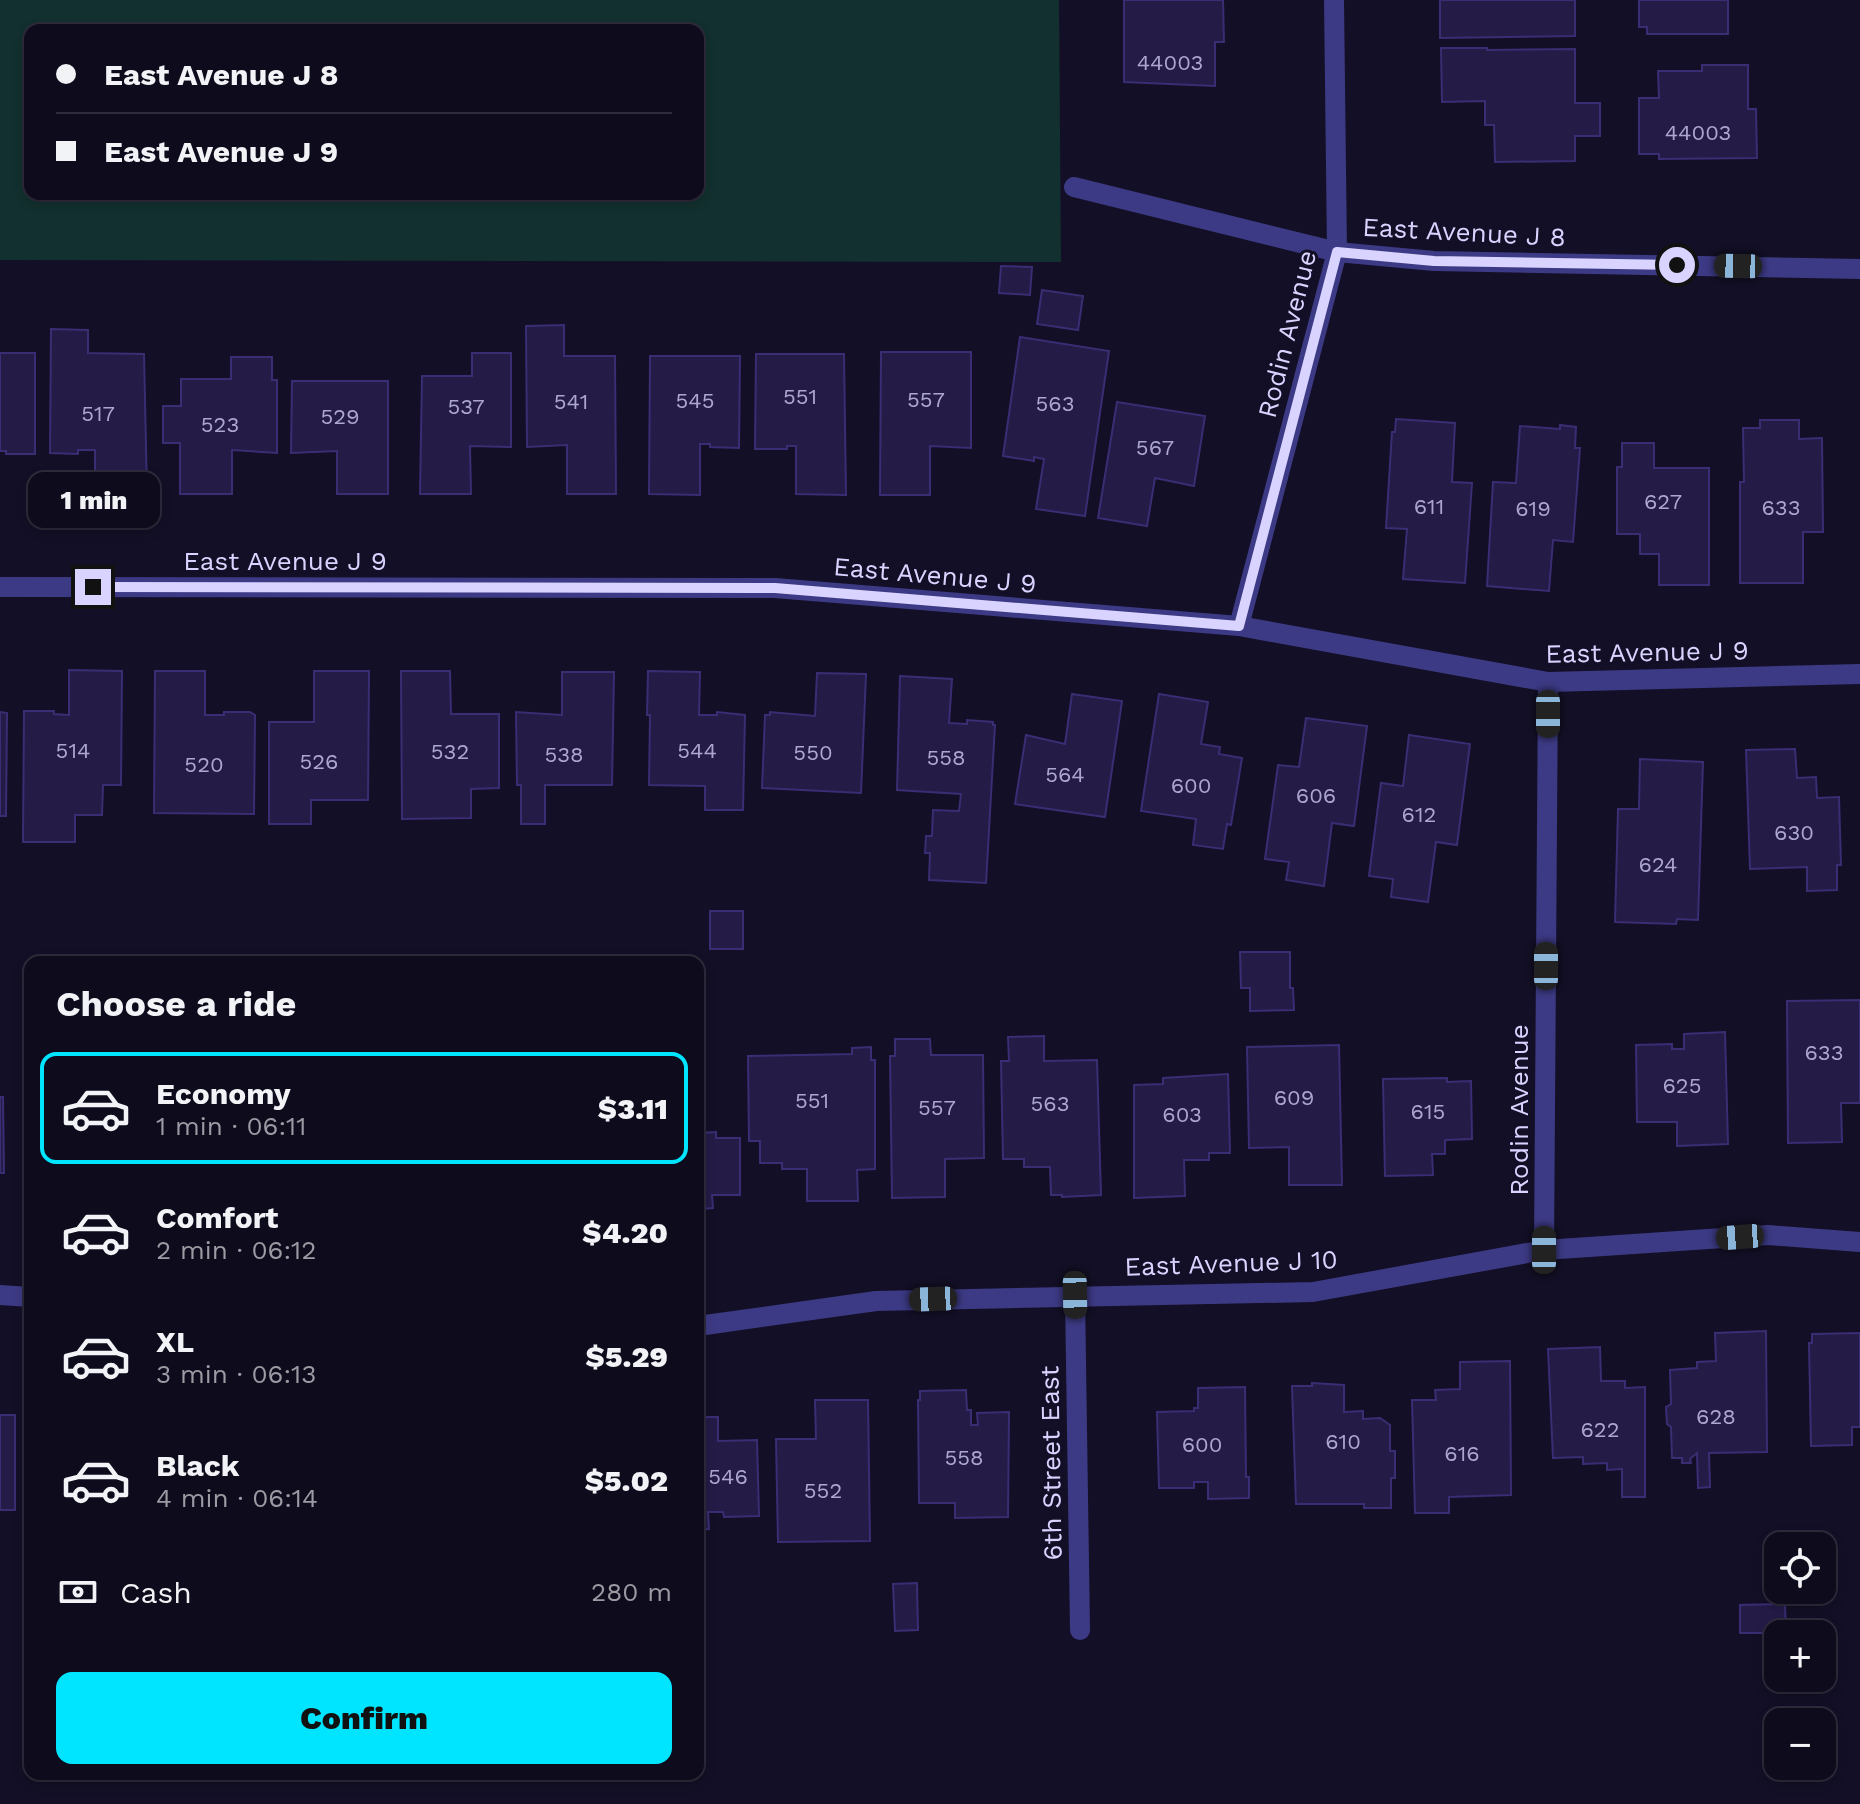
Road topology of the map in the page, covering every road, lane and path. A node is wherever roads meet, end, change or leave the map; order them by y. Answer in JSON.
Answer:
{"nodes":[{"id":1,"x":1334,"y":0,"type":"edge"},
{"id":2,"x":1074,"y":187,"type":"dead end"},
{"id":3,"x":1337,"y":252,"type":"junction"},
{"id":4,"x":1860,"y":269,"type":"edge"},
{"id":5,"x":0,"y":587,"type":"edge"},
{"id":6,"x":1239,"y":626,"type":"junction"},
{"id":7,"x":1860,"y":674,"type":"edge"},
{"id":8,"x":1548,"y":682,"type":"junction"},
{"id":9,"x":1860,"y":1242,"type":"edge"},
{"id":10,"x":1544,"y":1250,"type":"junction"},
{"id":11,"x":0,"y":1295,"type":"edge"},
{"id":12,"x":1075,"y":1295,"type":"junction"},
{"id":13,"x":24,"y":1297,"type":"edge"},
{"id":14,"x":704,"y":1325,"type":"edge"},
{"id":15,"x":1080,"y":1630,"type":"dead end"}],
"edges":[{"from":1,"to":3,"type":"street","name":"Rodin Avenue"},
{"from":2,"to":3,"type":"street","name":"East Avenue J 8"},
{"from":3,"to":4,"type":"street","name":"East Avenue J 8"},
{"from":3,"to":6,"type":"street","name":"Rodin Avenue"},
{"from":5,"to":6,"type":"street","name":"East Avenue J 9"},
{"from":6,"to":8,"type":"street","name":"East Avenue J 9"},
{"from":7,"to":8,"type":"street","name":"East Avenue J 9"},
{"from":8,"to":10,"type":"street","name":"Rodin Avenue"},
{"from":9,"to":10,"type":"street","name":"East Avenue J 10"},
{"from":10,"to":12,"type":"street","name":"East Avenue J 10"},
{"from":11,"to":13,"type":"street"},
{"from":12,"to":14,"type":"street","name":"East Avenue J 10"},
{"from":12,"to":15,"type":"street","name":"6th Street East"}]}
